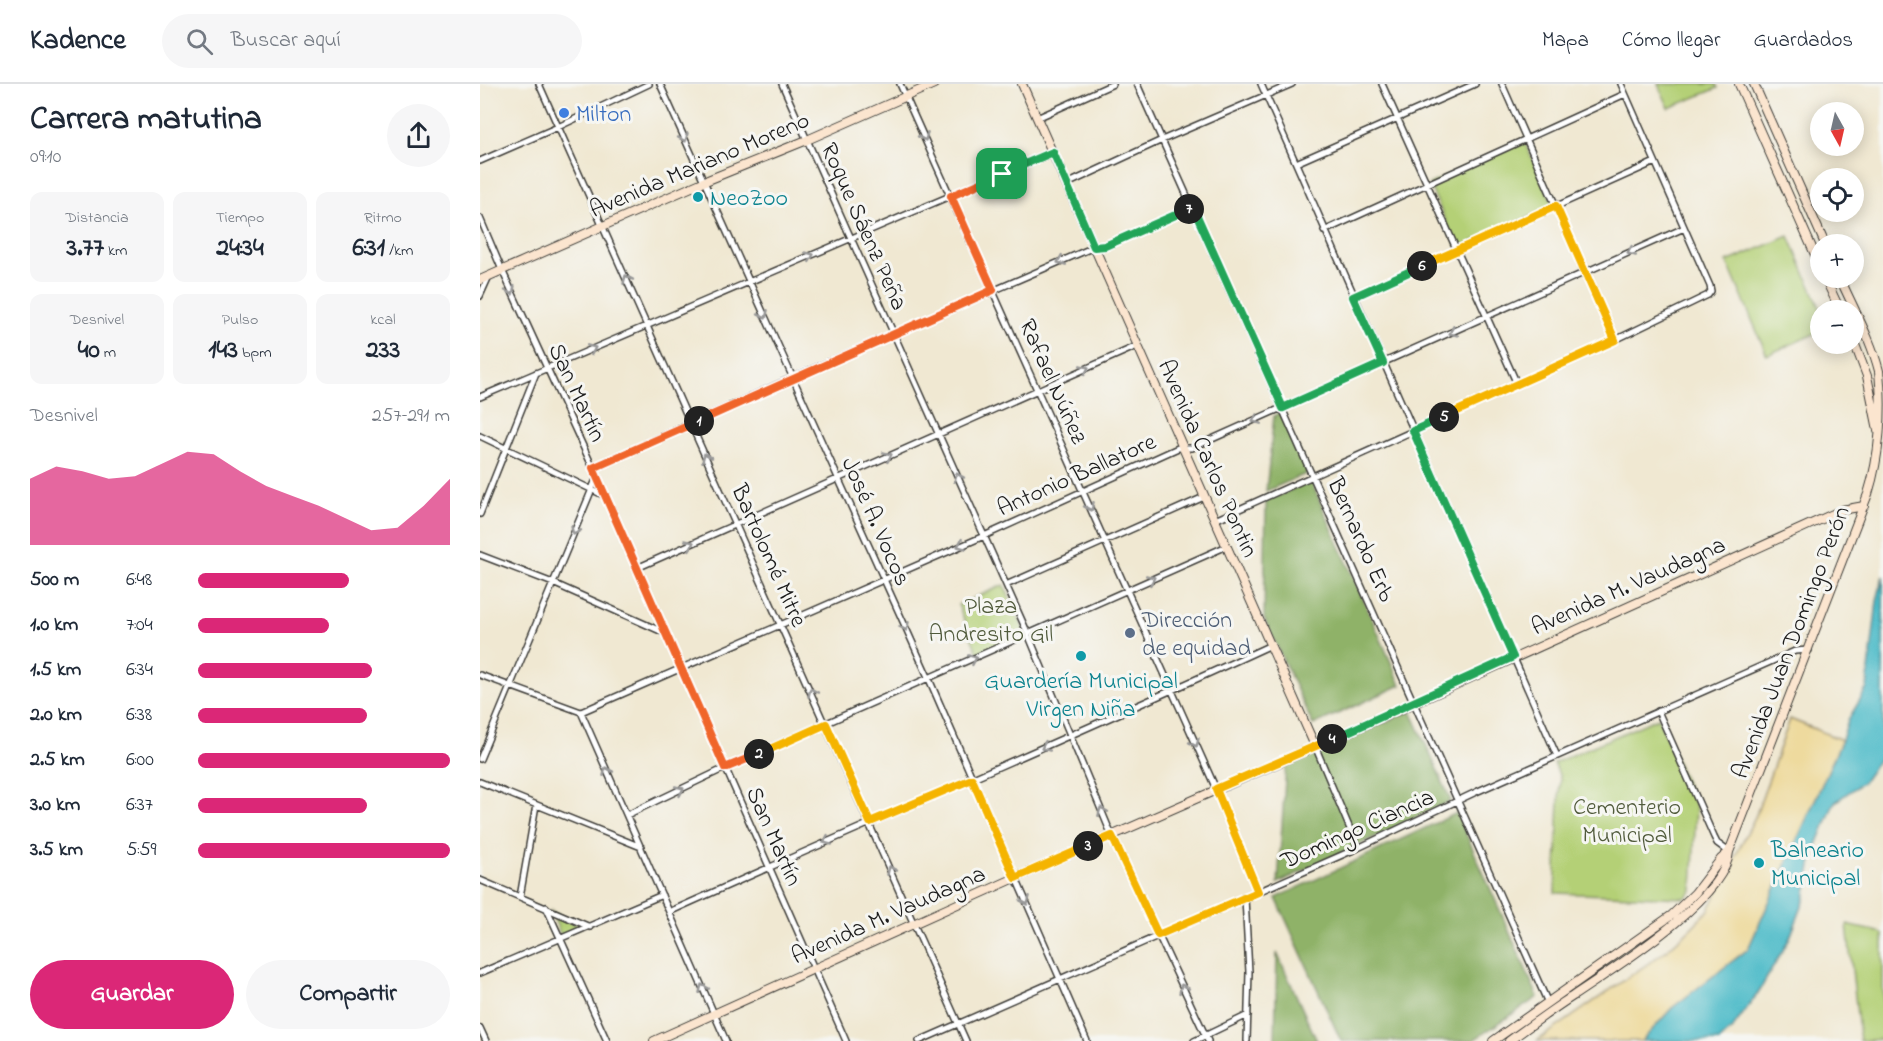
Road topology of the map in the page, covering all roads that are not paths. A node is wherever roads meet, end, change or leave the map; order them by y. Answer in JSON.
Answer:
{"nodes":[{"id":1,"x":539,"y":84,"type":"edge"},
{"id":2,"x":649,"y":84,"type":"edge"},
{"id":3,"x":660,"y":84,"type":"edge"},
{"id":4,"x":783,"y":84,"type":"edge"},
{"id":5,"x":900,"y":84,"type":"edge"},
{"id":6,"x":934,"y":84,"type":"edge"},
{"id":7,"x":1022,"y":84,"type":"edge"},
{"id":8,"x":1113,"y":84,"type":"edge"},
{"id":9,"x":1137,"y":84,"type":"edge"},
{"id":10,"x":1261,"y":84,"type":"edge"},
{"id":11,"x":1292,"y":84,"type":"edge"},
{"id":12,"x":1382,"y":84,"type":"edge"},
{"id":13,"x":1475,"y":84,"type":"edge"},
{"id":14,"x":1502,"y":84,"type":"edge"},
{"id":15,"x":1621,"y":84,"type":"edge"},
{"id":16,"x":1739,"y":84,"type":"edge"},
{"id":17,"x":1754,"y":84,"type":"edge"},
{"id":18,"x":1625,"y":94,"type":"junction"},
{"id":19,"x":906,"y":96,"type":"junction"},
{"id":20,"x":1266,"y":96,"type":"junction"},
{"id":21,"x":1037,"y":118,"type":"junction"},
{"id":22,"x":1398,"y":118,"type":"junction"},
{"id":23,"x":558,"y":127,"type":"junction"},
{"id":24,"x":1526,"y":139,"type":"junction"},
{"id":25,"x":807,"y":140,"type":"junction"},
{"id":26,"x":1162,"y":140,"type":"junction"},
{"id":27,"x":1053,"y":152,"type":"junction"},
{"id":28,"x":480,"y":161,"type":"edge"},
{"id":29,"x":1655,"y":162,"type":"junction"},
{"id":30,"x":1296,"y":163,"type":"junction"},
{"id":31,"x":703,"y":182,"type":"junction"},
{"id":32,"x":1426,"y":183,"type":"junction"},
{"id":33,"x":1067,"y":184,"type":"junction"},
{"id":34,"x":951,"y":196,"type":"junction"},
{"id":35,"x":1556,"y":206,"type":"junction"},
{"id":36,"x":1193,"y":207,"type":"junction"},
{"id":37,"x":480,"y":218,"type":"edge"},
{"id":38,"x":603,"y":226,"type":"junction"},
{"id":39,"x":1684,"y":228,"type":"junction"},
{"id":40,"x":1324,"y":231,"type":"junction"},
{"id":41,"x":1821,"y":234,"type":"edge"},
{"id":42,"x":851,"y":238,"type":"junction"},
{"id":43,"x":1810,"y":243,"type":"edge"},
{"id":44,"x":1094,"y":247,"type":"junction"},
{"id":45,"x":1457,"y":250,"type":"junction"},
{"id":46,"x":502,"y":270,"type":"junction"},
{"id":47,"x":1585,"y":272,"type":"junction"},
{"id":48,"x":489,"y":276,"type":"junction"},
{"id":49,"x":480,"y":280,"type":"edge"},
{"id":50,"x":749,"y":282,"type":"junction"},
{"id":51,"x":1844,"y":288,"type":"edge"},
{"id":52,"x":993,"y":290,"type":"junction"},
{"id":53,"x":480,"y":296,"type":"edge"},
{"id":54,"x":1353,"y":297,"type":"junction"},
{"id":55,"x":1486,"y":316,"type":"junction"},
{"id":56,"x":648,"y":325,"type":"junction"},
{"id":57,"x":894,"y":334,"type":"junction"},
{"id":58,"x":1615,"y":340,"type":"junction"},
{"id":59,"x":1137,"y":346,"type":"junction"},
{"id":60,"x":1859,"y":354,"type":"edge"},
{"id":61,"x":1383,"y":363,"type":"junction"},
{"id":62,"x":547,"y":368,"type":"junction"},
{"id":63,"x":536,"y":373,"type":"junction"},
{"id":64,"x":792,"y":378,"type":"junction"},
{"id":65,"x":1517,"y":384,"type":"junction"},
{"id":66,"x":1038,"y":389,"type":"junction"},
{"id":67,"x":480,"y":397,"type":"edge"},
{"id":68,"x":1283,"y":408,"type":"junction"},
{"id":69,"x":692,"y":424,"type":"junction"},
{"id":70,"x":1413,"y":431,"type":"junction"},
{"id":71,"x":938,"y":434,"type":"junction"},
{"id":72,"x":480,"y":436,"type":"edge"},
{"id":73,"x":1879,"y":443,"type":"junction"},
{"id":74,"x":1183,"y":448,"type":"junction"},
{"id":75,"x":507,"y":449,"type":"junction"},
{"id":76,"x":593,"y":468,"type":"junction"},
{"id":77,"x":1314,"y":475,"type":"junction"},
{"id":78,"x":597,"y":477,"type":"junction"},
{"id":79,"x":838,"y":478,"type":"junction"},
{"id":80,"x":592,"y":490,"type":"junction"},
{"id":81,"x":1082,"y":490,"type":"junction"},
{"id":82,"x":605,"y":496,"type":"junction"},
{"id":83,"x":1204,"y":497,"type":"junction"},
{"id":84,"x":1864,"y":506,"type":"junction"},
{"id":85,"x":480,"y":514,"type":"edge"},
{"id":86,"x":1215,"y":520,"type":"junction"},
{"id":87,"x":736,"y":524,"type":"junction"},
{"id":88,"x":984,"y":536,"type":"junction"},
{"id":89,"x":1106,"y":541,"type":"junction"},
{"id":90,"x":1227,"y":546,"type":"junction"},
{"id":91,"x":480,"y":555,"type":"edge"},
{"id":92,"x":637,"y":568,"type":"junction"},
{"id":93,"x":884,"y":578,"type":"junction"},
{"id":94,"x":553,"y":583,"type":"junction"},
{"id":95,"x":1006,"y":585,"type":"junction"},
{"id":96,"x":1127,"y":590,"type":"junction"},
{"id":97,"x":782,"y":625,"type":"junction"},
{"id":98,"x":665,"y":633,"type":"junction"},
{"id":99,"x":1028,"y":634,"type":"junction"},
{"id":100,"x":1271,"y":645,"type":"junction"},
{"id":101,"x":1809,"y":650,"type":"junction"},
{"id":102,"x":1513,"y":657,"type":"junction"},
{"id":103,"x":681,"y":669,"type":"junction"},
{"id":104,"x":480,"y":675,"type":"edge"},
{"id":105,"x":929,"y":679,"type":"junction"},
{"id":106,"x":510,"y":687,"type":"junction"},
{"id":107,"x":1172,"y":691,"type":"junction"},
{"id":108,"x":1415,"y":703,"type":"junction"},
{"id":109,"x":1658,"y":711,"type":"junction"},
{"id":110,"x":580,"y":712,"type":"junction"},
{"id":111,"x":826,"y":724,"type":"junction"},
{"id":112,"x":1070,"y":735,"type":"junction"},
{"id":113,"x":1315,"y":747,"type":"junction"},
{"id":114,"x":1557,"y":756,"type":"junction"},
{"id":115,"x":480,"y":759,"type":"edge"},
{"id":116,"x":725,"y":768,"type":"junction"},
{"id":117,"x":972,"y":779,"type":"junction"},
{"id":118,"x":480,"y":782,"type":"edge"},
{"id":119,"x":1216,"y":789,"type":"junction"},
{"id":120,"x":1458,"y":802,"type":"junction"},
{"id":121,"x":536,"y":805,"type":"junction"},
{"id":122,"x":627,"y":815,"type":"junction"},
{"id":123,"x":870,"y":822,"type":"junction"},
{"id":124,"x":1112,"y":836,"type":"junction"},
{"id":125,"x":641,"y":847,"type":"junction"},
{"id":126,"x":1358,"y":848,"type":"junction"},
{"id":127,"x":1729,"y":852,"type":"junction"},
{"id":128,"x":769,"y":867,"type":"junction"},
{"id":129,"x":1015,"y":878,"type":"junction"},
{"id":130,"x":480,"y":880,"type":"edge"},
{"id":131,"x":1258,"y":892,"type":"junction"},
{"id":132,"x":662,"y":895,"type":"junction"},
{"id":133,"x":520,"y":897,"type":"junction"},
{"id":134,"x":1245,"y":898,"type":"junction"},
{"id":135,"x":546,"y":908,"type":"junction"},
{"id":136,"x":669,"y":912,"type":"junction"},
{"id":137,"x":914,"y":924,"type":"junction"},
{"id":138,"x":590,"y":927,"type":"junction"},
{"id":139,"x":1158,"y":935,"type":"junction"},
{"id":140,"x":560,"y":940,"type":"junction"},
{"id":141,"x":814,"y":969,"type":"junction"},
{"id":142,"x":480,"y":973,"type":"edge"},
{"id":143,"x":1060,"y":978,"type":"junction"},
{"id":144,"x":1550,"y":1006,"type":"junction"},
{"id":145,"x":714,"y":1015,"type":"junction"},
{"id":146,"x":1248,"y":1015,"type":"junction"},
{"id":147,"x":958,"y":1023,"type":"junction"},
{"id":148,"x":480,"y":1028,"type":"edge"},
{"id":149,"x":1207,"y":1038,"type":"edge"},
{"id":150,"x":486,"y":1041,"type":"edge"},
{"id":151,"x":607,"y":1041,"type":"edge"},
{"id":152,"x":654,"y":1041,"type":"edge"},
{"id":153,"x":726,"y":1041,"type":"edge"},
{"id":154,"x":846,"y":1041,"type":"edge"},
{"id":155,"x":919,"y":1041,"type":"edge"},
{"id":156,"x":966,"y":1041,"type":"edge"},
{"id":157,"x":1087,"y":1041,"type":"edge"},
{"id":158,"x":1194,"y":1041,"type":"edge"},
{"id":159,"x":1247,"y":1041,"type":"edge"},
{"id":160,"x":1493,"y":1041,"type":"edge"},
{"id":161,"x":1509,"y":1041,"type":"edge"}],
"edges":[{"from":1,"to":23,"type":"street","name":"Bartolomé Mitre"},
{"from":2,"to":23,"type":"street"},
{"from":3,"to":31,"type":"street","name":"José A. Vocos","one_way":true},
{"from":4,"to":25,"type":"street","name":"Roque Sáenz Peña"},
{"from":5,"to":19,"type":"street","name":"Rafael Núñez"},
{"from":6,"to":19,"type":"main road","name":"Avenida Mariano Moreno"},
{"from":7,"to":21,"type":"main road","name":"Avenida Carlos Pontin"},
{"from":8,"to":21,"type":"street"},
{"from":9,"to":26,"type":"street","name":"Bernardo Erb"},
{"from":10,"to":20,"type":"street"},
{"from":11,"to":20,"type":"street"},
{"from":12,"to":22,"type":"street"},
{"from":13,"to":22,"type":"street"},
{"from":14,"to":24,"type":"street"},
{"from":15,"to":18,"type":"street"},
{"from":16,"to":43,"type":"main road"},
{"from":17,"to":41,"type":"main road"},
{"from":18,"to":24,"type":"street"},
{"from":18,"to":29,"type":"street"},
{"from":19,"to":25,"type":"main road","name":"Avenida Mariano Moreno"},
{"from":19,"to":34,"type":"street","name":"Rafael Núñez","one_way":true},
{"from":20,"to":26,"type":"street"},
{"from":20,"to":30,"type":"street"},
{"from":21,"to":27,"type":"main road","name":"Avenida Carlos Pontin"},
{"from":22,"to":30,"type":"street"},
{"from":22,"to":32,"type":"street"},
{"from":23,"to":28,"type":"street"},
{"from":23,"to":38,"type":"street","name":"Bartolomé Mitre"},
{"from":24,"to":32,"type":"street"},
{"from":24,"to":35,"type":"street"},
{"from":25,"to":31,"type":"main road","name":"Avenida Mariano Moreno"},
{"from":25,"to":42,"type":"street","name":"Roque Sáenz Peña"},
{"from":26,"to":33,"type":"street"},
{"from":26,"to":36,"type":"street","name":"Bernardo Erb"},
{"from":27,"to":33,"type":"main road","name":"Avenida Carlos Pontin"},
{"from":27,"to":34,"type":"street"},
{"from":29,"to":35,"type":"street"},
{"from":29,"to":39,"type":"street"},
{"from":30,"to":40,"type":"street"},
{"from":31,"to":38,"type":"main road","name":"Avenida Mariano Moreno"},
{"from":31,"to":50,"type":"street","name":"José A. Vocos"},
{"from":32,"to":40,"type":"street"},
{"from":32,"to":45,"type":"street"},
{"from":33,"to":44,"type":"main road","name":"Avenida Carlos Pontin"},
{"from":34,"to":42,"type":"street"},
{"from":34,"to":52,"type":"street","name":"Rafael Núñez"},
{"from":35,"to":45,"type":"street"},
{"from":35,"to":47,"type":"street"},
{"from":36,"to":44,"type":"street"},
{"from":36,"to":68,"type":"street","name":"Bernardo Erb"},
{"from":37,"to":46,"type":"street","name":"San Martín"},
{"from":38,"to":46,"type":"main road","name":"Avenida Mariano Moreno"},
{"from":56,"to":38,"type":"street","name":"Bartolomé Mitre","one_way":true},
{"from":39,"to":47,"type":"street","name":"Antonio Ballatore","one_way":true},
{"from":39,"to":58,"type":"street"},
{"from":40,"to":54,"type":"street"},
{"from":50,"to":42,"type":"street","one_way":true},
{"from":42,"to":57,"type":"street","name":"Roque Sáenz Peña"},
{"from":44,"to":52,"type":"street","one_way":true},
{"from":44,"to":59,"type":"main road","name":"Avenida Carlos Pontin"},
{"from":45,"to":54,"type":"street"},
{"from":45,"to":55,"type":"street"},
{"from":46,"to":48,"type":"main road","name":"Avenida Mariano Moreno"},
{"from":46,"to":62,"type":"street","name":"San Martín","one_way":true},
{"from":47,"to":55,"type":"street","name":"Antonio Ballatore"},
{"from":47,"to":58,"type":"street"},
{"from":48,"to":49,"type":"main road","name":"Avenida Mariano Moreno"},
{"from":48,"to":53,"type":"street"},
{"from":50,"to":56,"type":"street"},
{"from":50,"to":64,"type":"street","name":"José A. Vocos","one_way":true},
{"from":51,"to":73,"type":"main road"},
{"from":52,"to":57,"type":"street"},
{"from":52,"to":66,"type":"street","name":"Rafael Núñez"},
{"from":54,"to":61,"type":"street"},
{"from":55,"to":61,"type":"street","name":"Antonio Ballatore","one_way":true},
{"from":55,"to":65,"type":"street"},
{"from":62,"to":56,"type":"street","one_way":true},
{"from":56,"to":69,"type":"street","name":"Bartolomé Mitre"},
{"from":57,"to":64,"type":"street"},
{"from":57,"to":71,"type":"street","name":"Roque Sáenz Peña"},
{"from":58,"to":65,"type":"street"},
{"from":66,"to":59,"type":"street","one_way":true},
{"from":59,"to":74,"type":"main road","name":"Avenida Carlos Pontin"},
{"from":60,"to":73,"type":"main road"},
{"from":61,"to":68,"type":"street","name":"Antonio Ballatore"},
{"from":61,"to":70,"type":"street"},
{"from":62,"to":63,"type":"street"},
{"from":62,"to":76,"type":"street","name":"San Martín"},
{"from":63,"to":67,"type":"street"},
{"from":63,"to":75,"type":"street"},
{"from":64,"to":69,"type":"street"},
{"from":64,"to":79,"type":"street","name":"José A. Vocos"},
{"from":65,"to":70,"type":"street"},
{"from":66,"to":71,"type":"street"},
{"from":66,"to":81,"type":"street","name":"Rafael Núñez"},
{"from":68,"to":74,"type":"street","name":"Antonio Ballatore","one_way":true},
{"from":68,"to":77,"type":"street","name":"Bernardo Erb"},
{"from":69,"to":76,"type":"street"},
{"from":87,"to":69,"type":"street","name":"Bartolomé Mitre","one_way":true},
{"from":70,"to":77,"type":"street"},
{"from":70,"to":102,"type":"street"},
{"from":79,"to":71,"type":"street","one_way":true},
{"from":88,"to":71,"type":"street","name":"Roque Sáenz Peña","one_way":true},
{"from":72,"to":75,"type":"street"},
{"from":73,"to":84,"type":"main road","name":"Avenida Juan Domingo Perón"},
{"from":74,"to":81,"type":"street","name":"Antonio Ballatore"},
{"from":74,"to":83,"type":"main road","name":"Avenida Carlos Pontin"},
{"from":75,"to":80,"type":"street"},
{"from":75,"to":85,"type":"street"},
{"from":76,"to":78,"type":"street","name":"San Martín"},
{"from":77,"to":86,"type":"street"},
{"from":77,"to":108,"type":"street","name":"Bernardo Erb"},
{"from":78,"to":80,"type":"street"},
{"from":78,"to":82,"type":"street","name":"San Martín"},
{"from":79,"to":87,"type":"street"},
{"from":79,"to":93,"type":"street","name":"José A. Vocos"},
{"from":80,"to":82,"type":"street"},
{"from":80,"to":94,"type":"street","one_way":true},
{"from":81,"to":88,"type":"street","name":"Antonio Ballatore"},
{"from":81,"to":89,"type":"street","name":"Rafael Núñez","one_way":true},
{"from":82,"to":92,"type":"street","name":"San Martín"},
{"from":83,"to":86,"type":"main road","name":"Avenida Carlos Pontin"},
{"from":83,"to":89,"type":"street"},
{"from":84,"to":101,"type":"main road","name":"Avenida Juan Domingo Perón"},
{"from":84,"to":102,"type":"main road","name":"Avenida M. Vaudagna"},
{"from":86,"to":90,"type":"main road","name":"Avenida Carlos Pontin"},
{"from":92,"to":87,"type":"street","one_way":true},
{"from":87,"to":97,"type":"street","name":"Bartolomé Mitre"},
{"from":88,"to":93,"type":"street","name":"Antonio Ballatore","one_way":true},
{"from":88,"to":95,"type":"street","name":"Roque Sáenz Peña"},
{"from":89,"to":95,"type":"street"},
{"from":89,"to":96,"type":"street","name":"Rafael Núñez"},
{"from":96,"to":90,"type":"street","one_way":true},
{"from":90,"to":100,"type":"main road","name":"Avenida Carlos Pontin"},
{"from":91,"to":94,"type":"street"},
{"from":92,"to":98,"type":"street","name":"San Martín"},
{"from":93,"to":97,"type":"street","name":"Antonio Ballatore"},
{"from":93,"to":105,"type":"street","name":"José A. Vocos","one_way":true},
{"from":94,"to":98,"type":"street"},
{"from":94,"to":106,"type":"street"},
{"from":95,"to":99,"type":"street","name":"Roque Sáenz Peña"},
{"from":96,"to":99,"type":"street"},
{"from":96,"to":107,"type":"street","name":"Rafael Núñez"},
{"from":97,"to":103,"type":"street","name":"Antonio Ballatore"},
{"from":111,"to":97,"type":"street","name":"Bartolomé Mitre","one_way":true},
{"from":98,"to":103,"type":"street","name":"San Martín"},
{"from":105,"to":99,"type":"street","one_way":true},
{"from":99,"to":112,"type":"street","name":"Roque Sáenz Peña"},
{"from":100,"to":107,"type":"street"},
{"from":100,"to":113,"type":"main road","name":"Avenida Carlos Pontin"},
{"from":101,"to":109,"type":"street","name":"Domingo Ciancia"},
{"from":101,"to":127,"type":"main road","name":"Avenida Juan Domingo Perón"},
{"from":102,"to":108,"type":"main road","name":"Avenida M. Vaudagna"},
{"from":102,"to":114,"type":"street"},
{"from":103,"to":110,"type":"street","name":"Antonio Ballatore"},
{"from":103,"to":116,"type":"street","name":"San Martín"},
{"from":104,"to":106,"type":"street"},
{"from":105,"to":111,"type":"street"},
{"from":105,"to":117,"type":"street","name":"José A. Vocos"},
{"from":106,"to":110,"type":"street"},
{"from":106,"to":115,"type":"street"},
{"from":107,"to":112,"type":"street"},
{"from":107,"to":119,"type":"street","name":"Rafael Núñez","one_way":true},
{"from":108,"to":113,"type":"main road","name":"Avenida M. Vaudagna"},
{"from":108,"to":120,"type":"street","name":"Bernardo Erb"},
{"from":109,"to":114,"type":"street","name":"Domingo Ciancia"},
{"from":109,"to":127,"type":"street"},
{"from":122,"to":110,"type":"street","one_way":true},
{"from":111,"to":116,"type":"street"},
{"from":111,"to":123,"type":"street","name":"Bartolomé Mitre"},
{"from":112,"to":117,"type":"street","one_way":true},
{"from":124,"to":112,"type":"street","name":"Roque Sáenz Peña","one_way":true},
{"from":113,"to":119,"type":"main road","name":"Avenida M. Vaudagna"},
{"from":113,"to":126,"type":"street","name":"Avenida Carlos Pontin"},
{"from":114,"to":120,"type":"street","name":"Domingo Ciancia"},
{"from":122,"to":116,"type":"street","one_way":true},
{"from":116,"to":128,"type":"street","name":"San Martín"},
{"from":117,"to":123,"type":"street"},
{"from":117,"to":129,"type":"street","name":"José A. Vocos"},
{"from":118,"to":121,"type":"street"},
{"from":119,"to":124,"type":"main road","name":"Avenida M. Vaudagna"},
{"from":119,"to":131,"type":"street","name":"Rafael Núñez"},
{"from":120,"to":126,"type":"street","name":"Domingo Ciancia"},
{"from":120,"to":144,"type":"street","name":"Bernardo Erb"},
{"from":121,"to":125,"type":"street"},
{"from":121,"to":133,"type":"street"},
{"from":122,"to":125,"type":"street"},
{"from":123,"to":128,"type":"street","one_way":true},
{"from":137,"to":123,"type":"street","name":"Bartolomé Mitre","one_way":true},
{"from":124,"to":129,"type":"main road","name":"Avenida M. Vaudagna"},
{"from":124,"to":139,"type":"street","name":"Roque Sáenz Peña"},
{"from":125,"to":132,"type":"street"},
{"from":126,"to":131,"type":"street","name":"Domingo Ciancia"},
{"from":127,"to":144,"type":"main road","name":"Avenida Juan Domingo Perón"},
{"from":128,"to":136,"type":"street"},
{"from":128,"to":141,"type":"street","name":"San Martín"},
{"from":129,"to":137,"type":"main road","name":"Avenida M. Vaudagna"},
{"from":129,"to":143,"type":"street","name":"José A. Vocos","one_way":true},
{"from":130,"to":133,"type":"street"},
{"from":131,"to":134,"type":"street","name":"Domingo Ciancia"},
{"from":132,"to":136,"type":"street"},
{"from":132,"to":138,"type":"street"},
{"from":133,"to":135,"type":"street"},
{"from":134,"to":139,"type":"street","name":"Domingo Ciancia"},
{"from":134,"to":146,"type":"street"},
{"from":135,"to":138,"type":"street"},
{"from":135,"to":140,"type":"street"},
{"from":145,"to":136,"type":"street","one_way":true},
{"from":137,"to":141,"type":"main road","name":"Avenida M. Vaudagna"},
{"from":137,"to":147,"type":"street","name":"Bartolomé Mitre"},
{"from":138,"to":140,"type":"street"},
{"from":139,"to":143,"type":"street","name":"Domingo Ciancia"},
{"from":149,"to":139,"type":"street","name":"Roque Sáenz Peña","one_way":true},
{"from":140,"to":142,"type":"street"},
{"from":140,"to":151,"type":"street"},
{"from":141,"to":145,"type":"main road","name":"Avenida M. Vaudagna"},
{"from":141,"to":154,"type":"street","name":"San Martín"},
{"from":143,"to":147,"type":"street","name":"Domingo Ciancia"},
{"from":143,"to":157,"type":"street","name":"José A. Vocos"},
{"from":144,"to":160,"type":"main road","name":"Avenida Juan Domingo Perón"},
{"from":144,"to":161,"type":"main road","name":"Avenida Juan Domingo Perón"},
{"from":145,"to":152,"type":"main road","name":"Avenida M. Vaudagna"},
{"from":145,"to":153,"type":"street"},
{"from":146,"to":149,"type":"street"},
{"from":146,"to":159,"type":"street"},
{"from":147,"to":155,"type":"street","name":"Domingo Ciancia"},
{"from":147,"to":156,"type":"street","name":"Bartolomé Mitre"},
{"from":148,"to":150,"type":"street"},
{"from":149,"to":158,"type":"street"}]}
